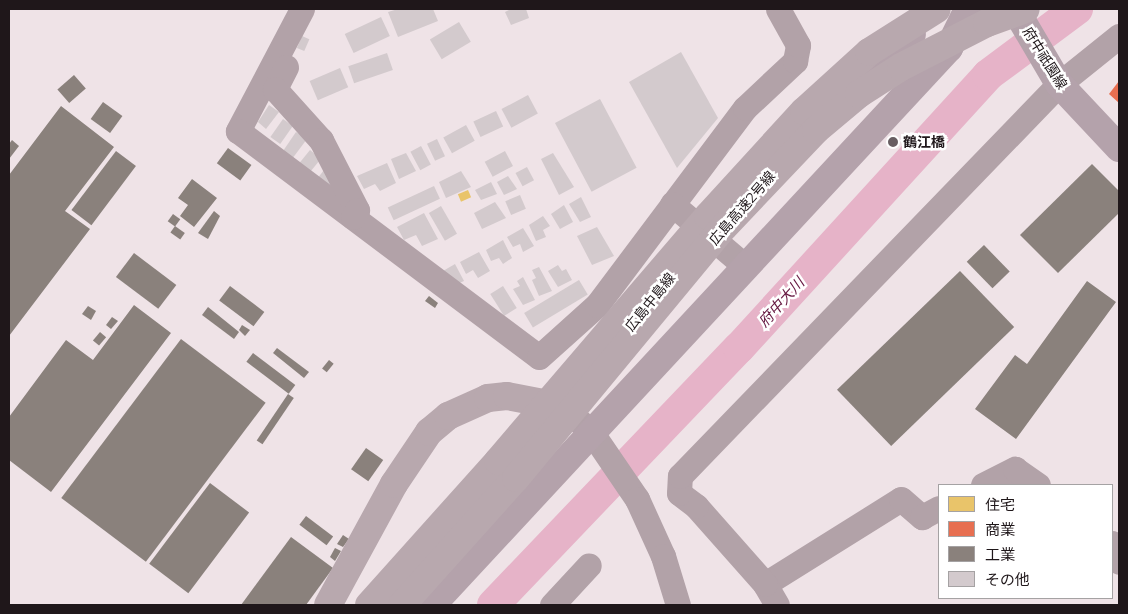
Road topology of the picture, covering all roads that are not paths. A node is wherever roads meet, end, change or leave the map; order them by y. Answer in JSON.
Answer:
{"nodes":[{"id":1,"x":302,"y":9,"type":"edge"},
{"id":2,"x":778,"y":9,"type":"edge"},
{"id":3,"x":939,"y":9,"type":"edge"},
{"id":4,"x":968,"y":9,"type":"edge"},
{"id":5,"x":1020,"y":12,"type":"edge"},
{"id":6,"x":1119,"y":36,"type":"edge"},
{"id":7,"x":286,"y":67,"type":"dead end"},
{"id":8,"x":1057,"y":81,"type":"junction"},
{"id":9,"x":1119,"y":148,"type":"edge"},
{"id":10,"x":672,"y":204,"type":"junction"},
{"id":11,"x":353,"y":217,"type":"junction"},
{"id":12,"x":706,"y":233,"type":"junction"},
{"id":13,"x":746,"y":267,"type":"junction"},
{"id":14,"x":564,"y":407,"type":"junction"},
{"id":15,"x":597,"y":441,"type":"junction"},
{"id":16,"x":507,"y":469,"type":"junction"},
{"id":17,"x":985,"y":484,"type":"edge"},
{"id":18,"x":1037,"y":484,"type":"edge"},
{"id":19,"x":938,"y":509,"type":"edge"},
{"id":20,"x":1113,"y":546,"type":"edge"},
{"id":21,"x":1119,"y":562,"type":"edge"},
{"id":22,"x":589,"y":565,"type":"dead end"},
{"id":23,"x":765,"y":584,"type":"junction"},
{"id":24,"x":328,"y":605,"type":"edge"},
{"id":25,"x":370,"y":605,"type":"edge"},
{"id":26,"x":402,"y":605,"type":"edge"},
{"id":27,"x":432,"y":605,"type":"edge"},
{"id":28,"x":552,"y":605,"type":"edge"},
{"id":29,"x":678,"y":605,"type":"edge"},
{"id":30,"x":777,"y":605,"type":"edge"}],
"edges":[{"from":1,"to":11,"type":"street"},
{"from":2,"to":10,"type":"street"},
{"from":3,"to":12,"type":"main road","name":"広島中島線"},
{"from":3,"to":16,"type":"highway","name":"広島高速2号線","bridge":true},
{"from":4,"to":13,"type":"main road"},
{"from":5,"to":8,"type":"main road","name":"府中祇園線"},
{"from":5,"to":16,"type":"highway","name":"広島高速2号線","bridge":true},
{"from":6,"to":8,"type":"street"},
{"from":7,"to":11,"type":"street"},
{"from":8,"to":9,"type":"main road","name":"府中祇園線"},
{"from":8,"to":23,"type":"street"},
{"from":10,"to":11,"type":"street"},
{"from":10,"to":12,"type":"street"},
{"from":12,"to":13,"type":"street"},
{"from":12,"to":14,"type":"main road","name":"広島中島線"},
{"from":13,"to":15,"type":"main road"},
{"from":14,"to":15,"type":"street"},
{"from":14,"to":24,"type":"highway"},
{"from":14,"to":25,"type":"main road","name":"広島中島線"},
{"from":15,"to":27,"type":"main road"},
{"from":15,"to":29,"type":"street"},
{"from":16,"to":25,"type":"highway"},
{"from":16,"to":26,"type":"highway"},
{"from":17,"to":18,"type":"street"},
{"from":19,"to":23,"type":"street"},
{"from":20,"to":21,"type":"street"},
{"from":22,"to":28,"type":"street"},
{"from":23,"to":30,"type":"street"}]}
